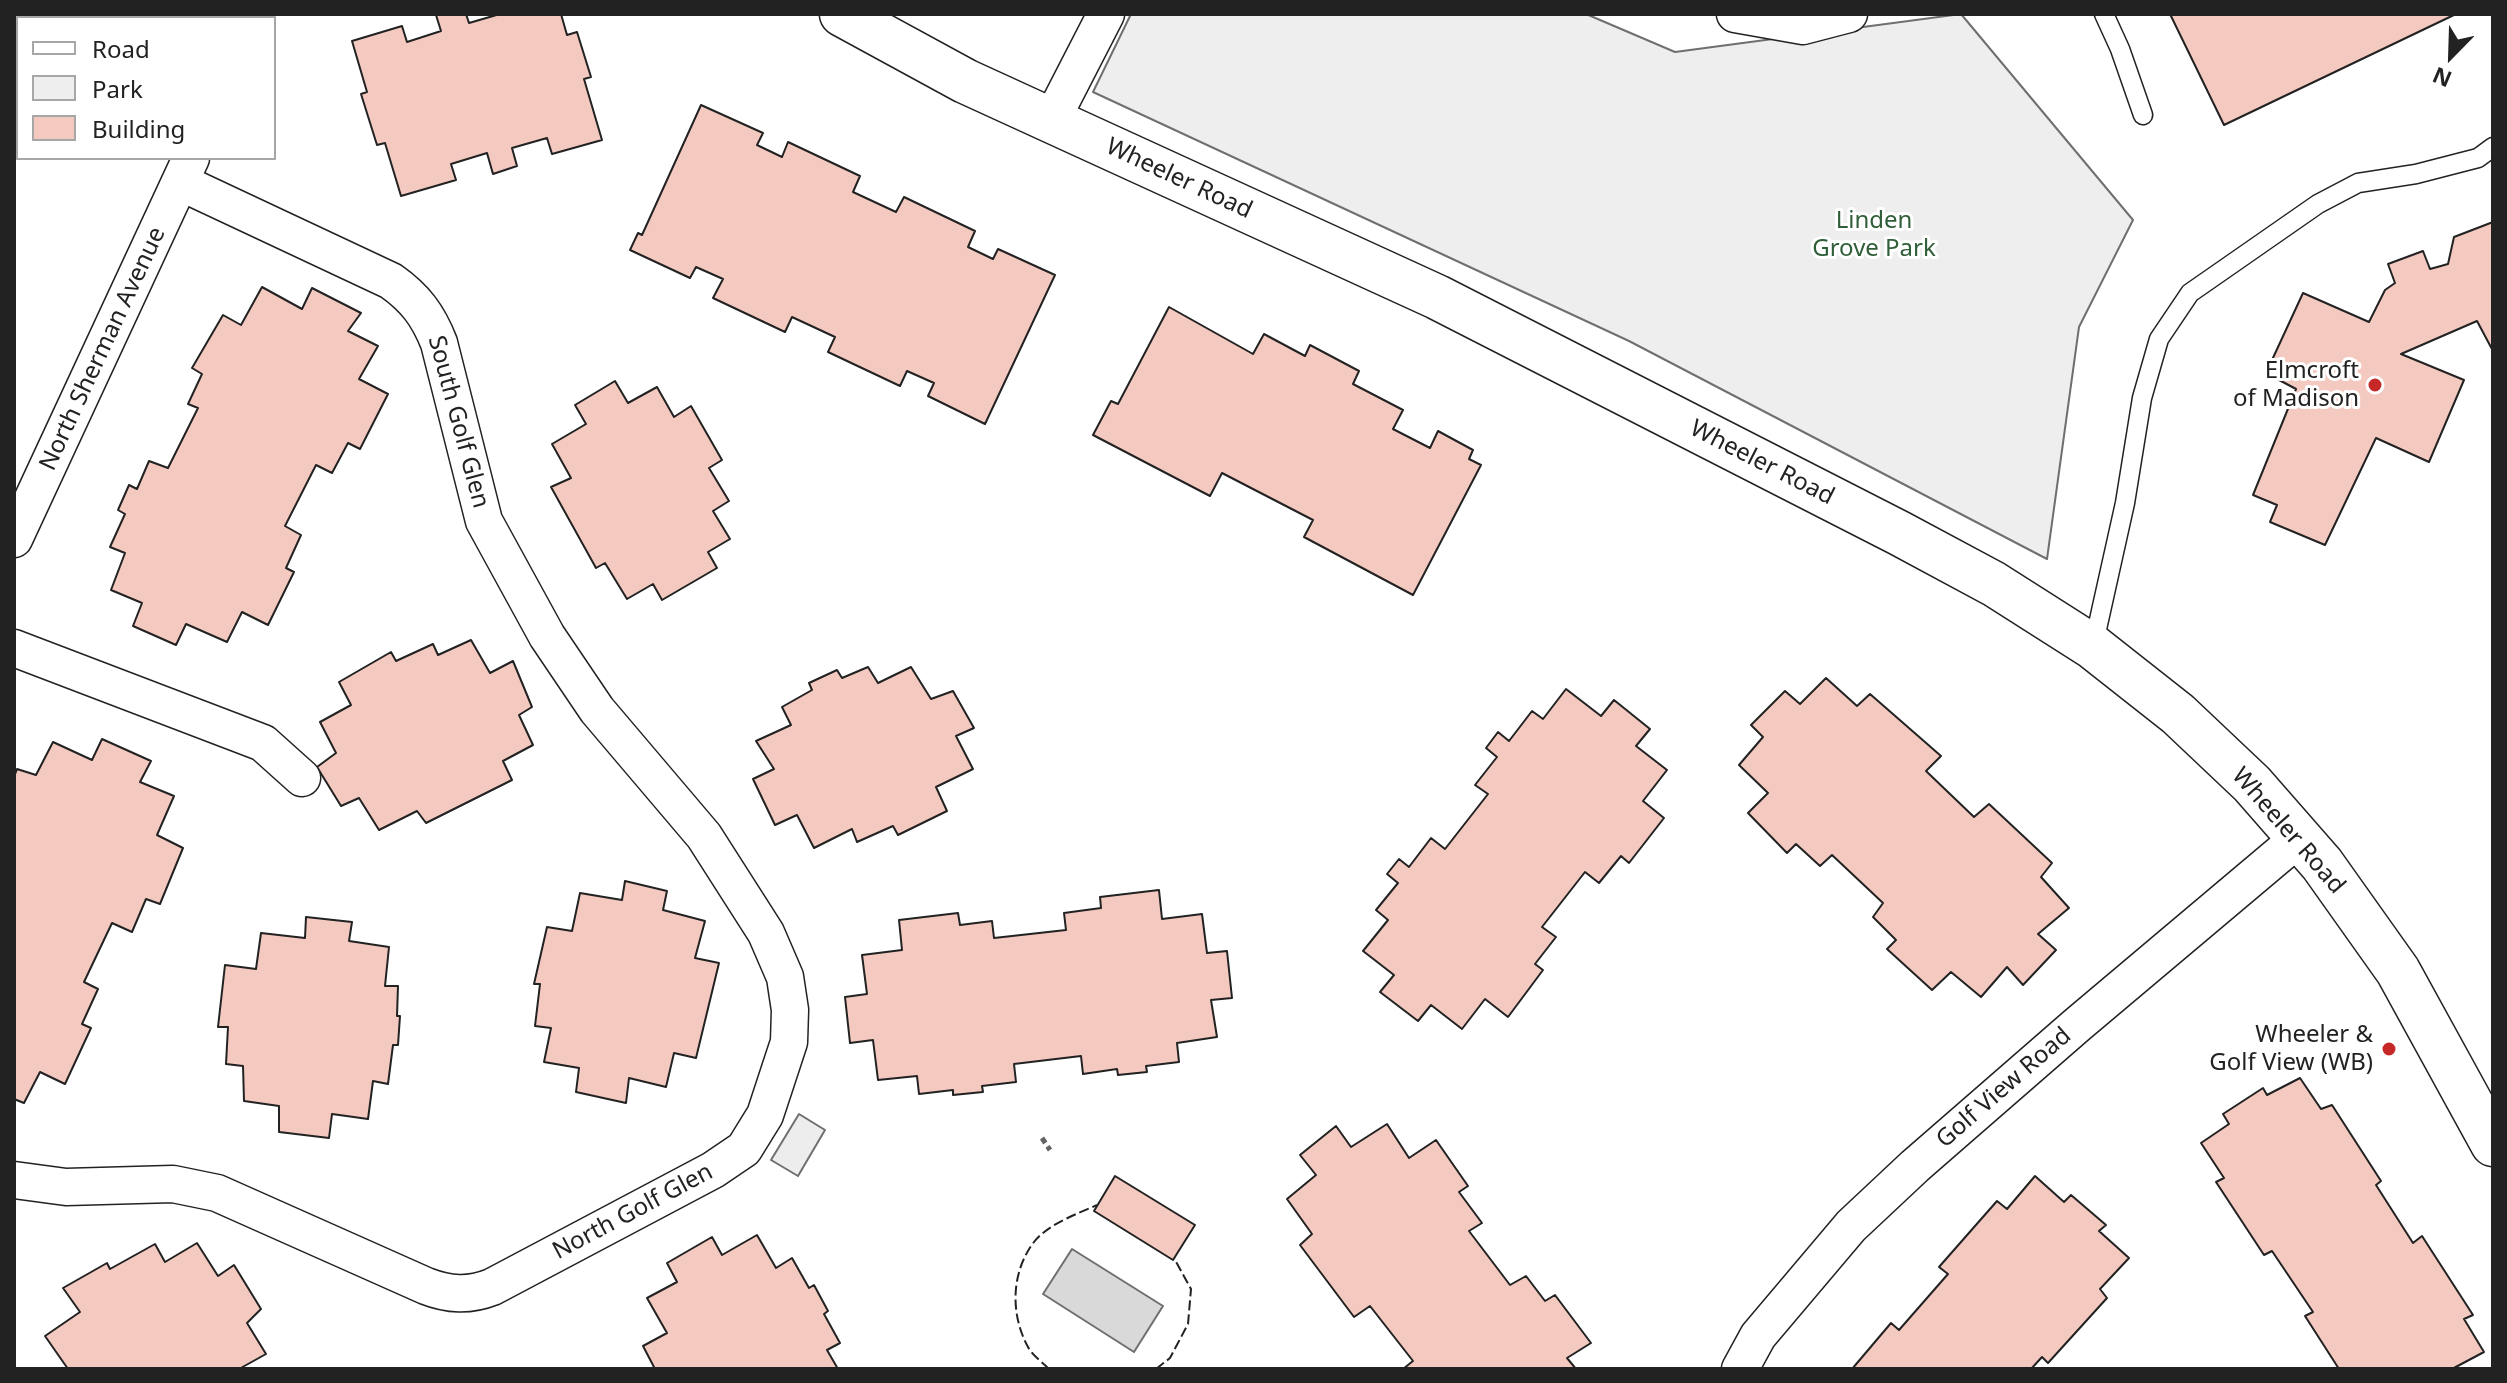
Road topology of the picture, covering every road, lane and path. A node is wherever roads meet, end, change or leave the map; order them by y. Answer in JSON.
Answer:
{"nodes":[{"id":1,"x":842,"y":14,"type":"edge"},
{"id":2,"x":1106,"y":14,"type":"edge"},
{"id":3,"x":1735,"y":14,"type":"edge"},
{"id":4,"x":1849,"y":14,"type":"edge"},
{"id":5,"x":2104,"y":14,"type":"edge"},
{"id":6,"x":2143,"y":115,"type":"dead end"},
{"id":7,"x":1051,"y":121,"type":"junction"},
{"id":8,"x":2493,"y":147,"type":"edge"},
{"id":9,"x":186,"y":170,"type":"edge"},
{"id":10,"x":14,"y":539,"type":"edge"},
{"id":11,"x":2093,"y":647,"type":"junction"},
{"id":12,"x":14,"y":648,"type":"edge"},
{"id":13,"x":584,"y":691,"type":"joint"},
{"id":14,"x":302,"y":778,"type":"dead end"},
{"id":15,"x":2299,"y":838,"type":"junction"},
{"id":16,"x":1042,"y":1138,"type":"dead end"},
{"id":17,"x":2493,"y":1144,"type":"edge"},
{"id":18,"x":1050,"y":1150,"type":"dead end"},
{"id":19,"x":14,"y":1180,"type":"edge"},
{"id":20,"x":1740,"y":1369,"type":"edge"}],
"edges":[{"from":1,"to":7,"type":"street","name":"Wheeler Road"},
{"from":2,"to":7,"type":"street"},
{"from":3,"to":4,"type":"street"},
{"from":5,"to":6,"type":"lane"},
{"from":7,"to":11,"type":"street","name":"Wheeler Road"},
{"from":8,"to":11,"type":"lane"},
{"from":9,"to":10,"type":"street","name":"North Sherman Avenue"},
{"from":9,"to":13,"type":"street","name":"South Golf Glen"},
{"from":11,"to":15,"type":"street","name":"Wheeler Road"},
{"from":12,"to":14,"type":"street"},
{"from":13,"to":19,"type":"street","name":"North Golf Glen"},
{"from":15,"to":17,"type":"street","name":"Wheeler Road"},
{"from":15,"to":20,"type":"street","name":"Golf View Road"},
{"from":16,"to":18,"type":"path"}]}
